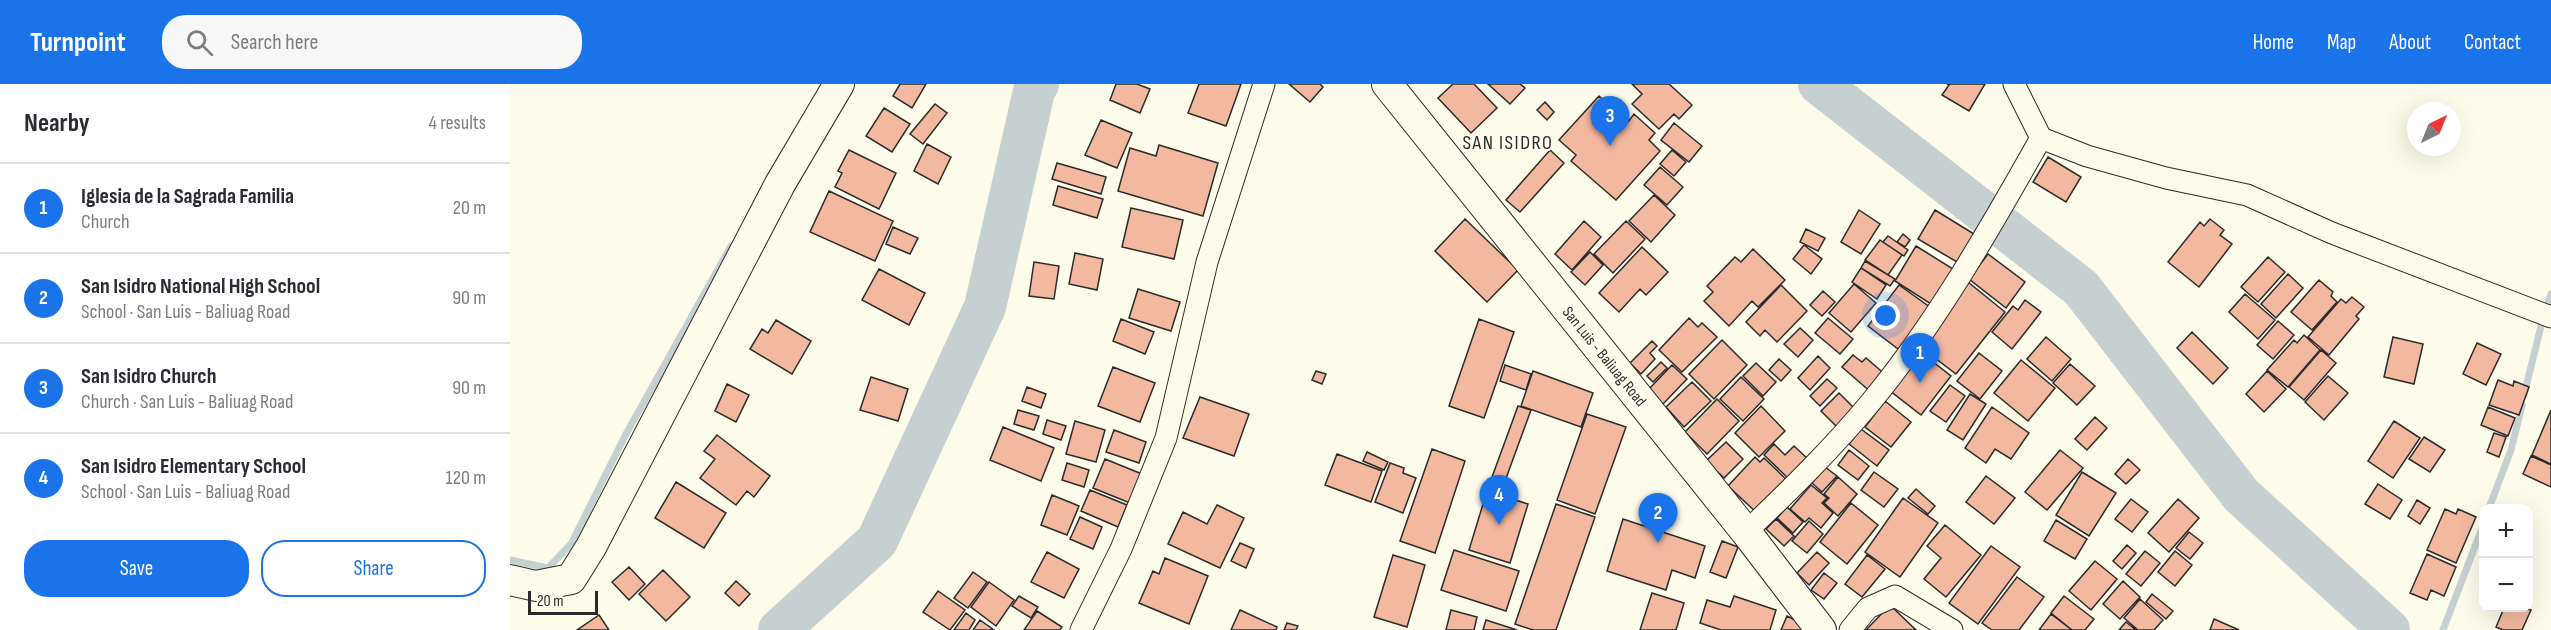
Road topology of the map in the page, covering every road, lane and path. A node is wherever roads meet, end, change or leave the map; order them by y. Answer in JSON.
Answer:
{"nodes":[{"id":1,"x":839,"y":84,"type":"edge"},
{"id":2,"x":1264,"y":84,"type":"edge"},
{"id":3,"x":1387,"y":84,"type":"edge"},
{"id":4,"x":2014,"y":84,"type":"edge"},
{"id":5,"x":2041,"y":138,"type":"junction"},
{"id":6,"x":2551,"y":317,"type":"edge"},
{"id":7,"x":1746,"y":532,"type":"junction"},
{"id":8,"x":510,"y":580,"type":"edge"},
{"id":9,"x":1081,"y":630,"type":"edge"},
{"id":10,"x":1821,"y":630,"type":"edge"},
{"id":11,"x":1850,"y":630,"type":"edge"},
{"id":12,"x":1952,"y":630,"type":"edge"}],
"edges":[{"from":1,"to":8,"type":"main road"},
{"from":2,"to":9,"type":"street"},
{"from":3,"to":7,"type":"main road","name":"San Luis - Baliuag Road"},
{"from":4,"to":5,"type":"street"},
{"from":5,"to":6,"type":"street"},
{"from":5,"to":7,"type":"street"},
{"from":7,"to":10,"type":"main road","name":"San Luis - Baliuag Road"},
{"from":11,"to":12,"type":"street"}]}
